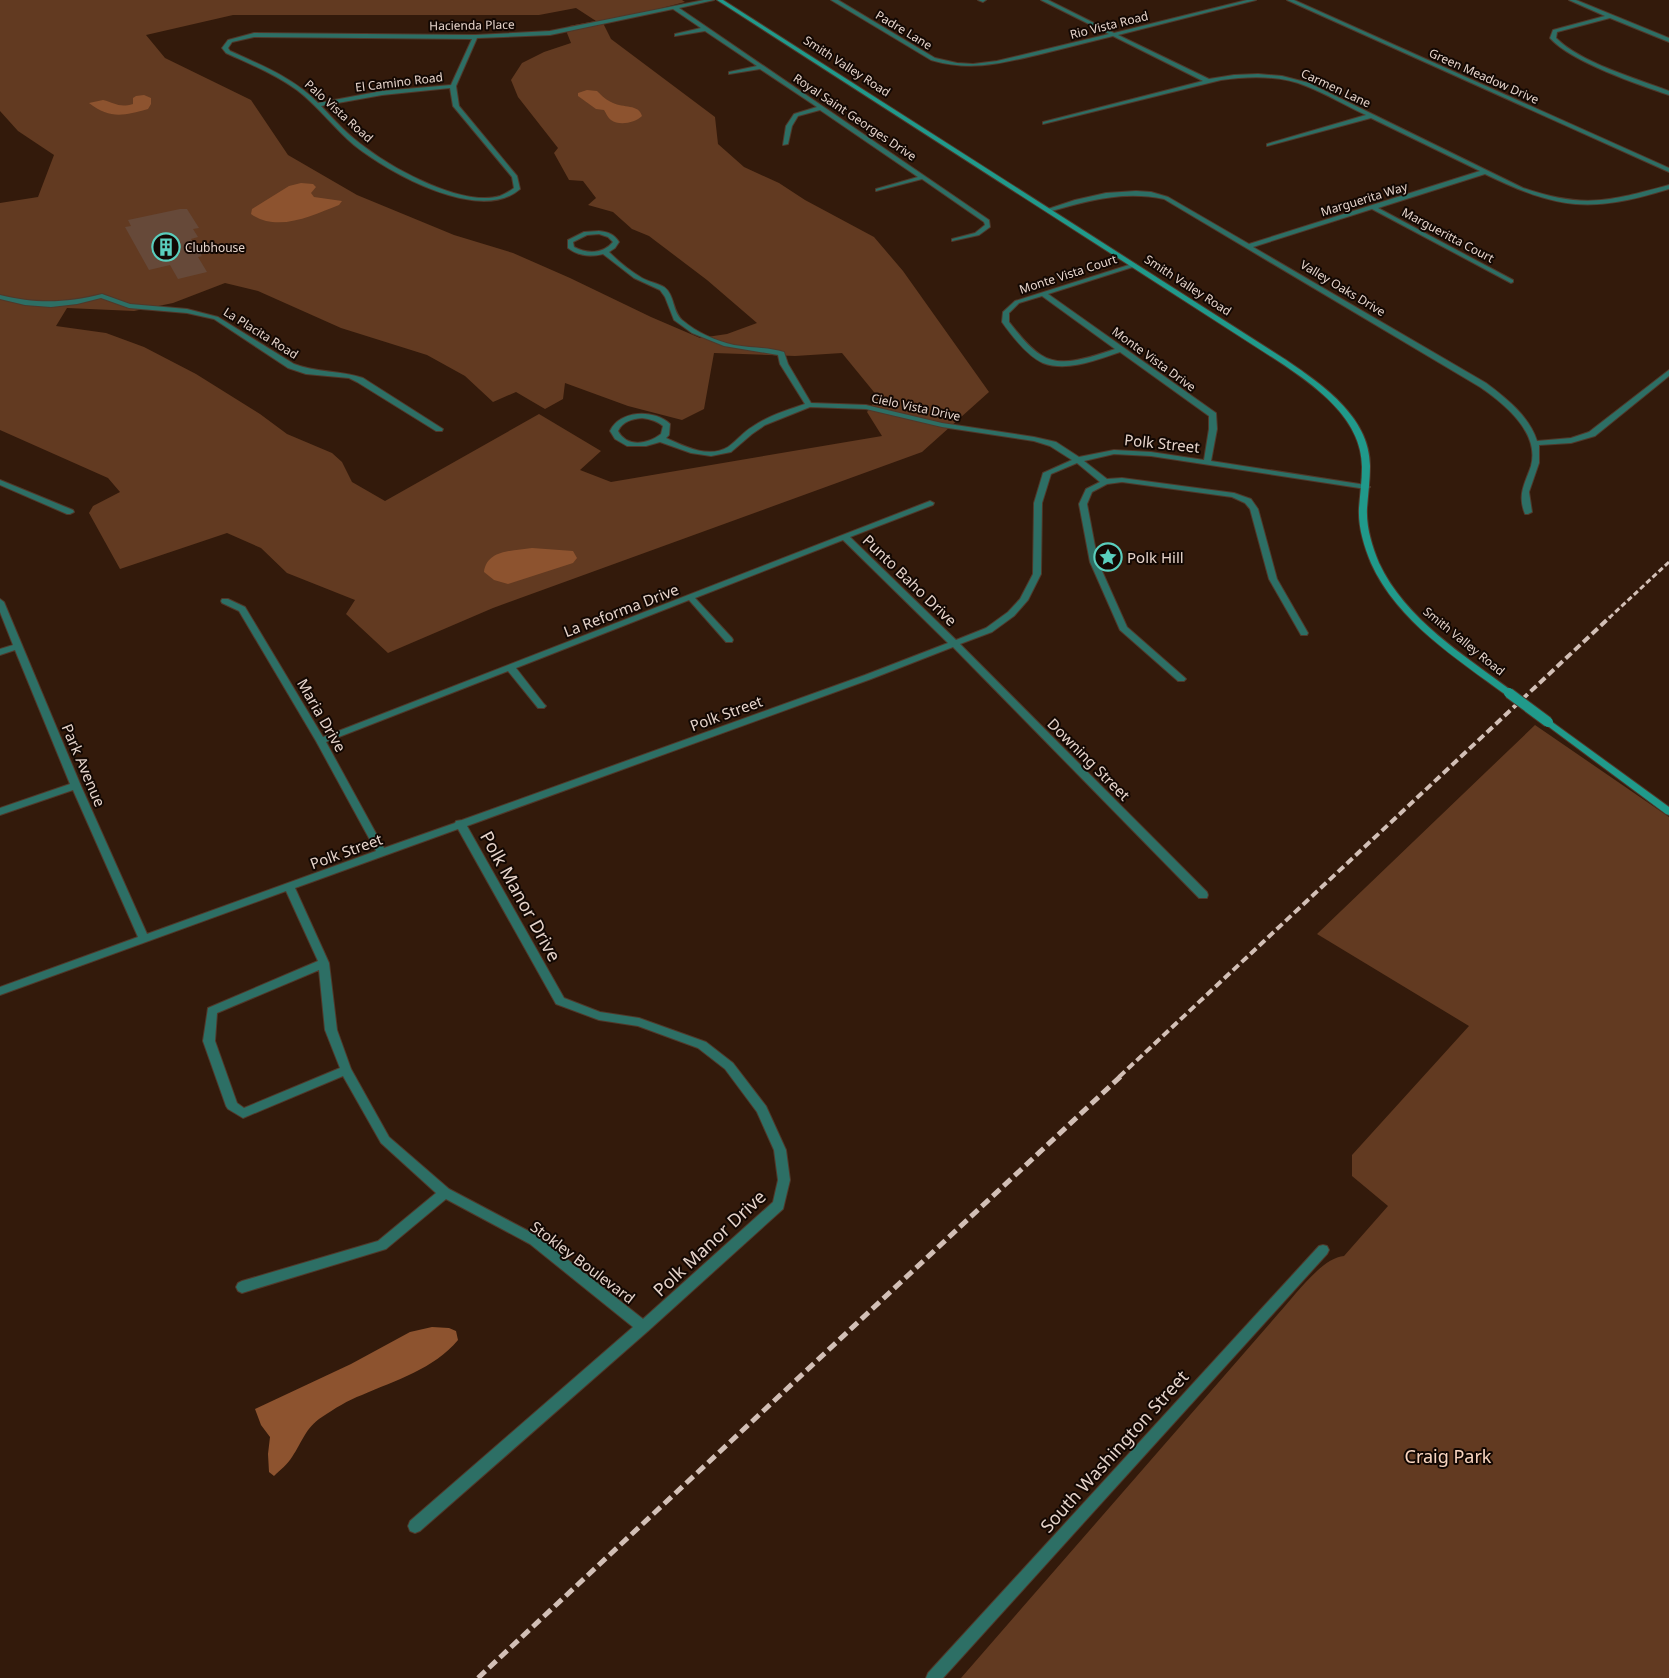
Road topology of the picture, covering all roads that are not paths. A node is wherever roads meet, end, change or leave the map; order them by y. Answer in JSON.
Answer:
{"nodes":[{"id":1,"x":711,"y":0,"type":"edge"},
{"id":2,"x":720,"y":0,"type":"edge"},
{"id":3,"x":834,"y":0,"type":"edge"},
{"id":4,"x":1044,"y":0,"type":"edge"},
{"id":5,"x":1253,"y":0,"type":"edge"},
{"id":6,"x":1290,"y":0,"type":"edge"},
{"id":7,"x":1572,"y":0,"type":"edge"},
{"id":8,"x":675,"y":8,"type":"junction"},
{"id":9,"x":1610,"y":16,"type":"junction"},
{"id":10,"x":706,"y":29,"type":"junction"},
{"id":11,"x":1114,"y":34,"type":"junction"},
{"id":12,"x":677,"y":35,"type":"dead end"},
{"id":13,"x":475,"y":37,"type":"junction"},
{"id":14,"x":1669,"y":40,"type":"edge"},
{"id":15,"x":230,"y":41,"type":"joint"},
{"id":16,"x":969,"y":65,"type":"joint"},
{"id":17,"x":761,"y":66,"type":"junction"},
{"id":18,"x":731,"y":73,"type":"dead end"},
{"id":19,"x":1208,"y":81,"type":"junction"},
{"id":20,"x":453,"y":86,"type":"junction"},
{"id":21,"x":1669,"y":93,"type":"edge"},
{"id":22,"x":318,"y":105,"type":"junction"},
{"id":23,"x":821,"y":108,"type":"junction"},
{"id":24,"x":1370,"y":116,"type":"junction"},
{"id":25,"x":1045,"y":124,"type":"dead end"},
{"id":26,"x":785,"y":144,"type":"dead end"},
{"id":27,"x":1269,"y":145,"type":"dead end"},
{"id":28,"x":1669,"y":170,"type":"edge"},
{"id":29,"x":1485,"y":172,"type":"junction"},
{"id":30,"x":924,"y":178,"type":"junction"},
{"id":31,"x":1669,"y":187,"type":"edge"},
{"id":32,"x":878,"y":190,"type":"dead end"},
{"id":33,"x":1374,"y":208,"type":"junction"},
{"id":34,"x":1048,"y":210,"type":"junction"},
{"id":35,"x":954,"y":240,"type":"dead end"},
{"id":36,"x":1249,"y":246,"type":"junction"},
{"id":37,"x":604,"y":251,"type":"junction"},
{"id":38,"x":1134,"y":265,"type":"junction"},
{"id":39,"x":1511,"y":281,"type":"dead end"},
{"id":40,"x":1043,"y":294,"type":"junction"},
{"id":41,"x":0,"y":297,"type":"edge"},
{"id":42,"x":1121,"y":349,"type":"junction"},
{"id":43,"x":1669,"y":372,"type":"edge"},
{"id":44,"x":809,"y":405,"type":"junction"},
{"id":45,"x":439,"y":430,"type":"dead end"},
{"id":46,"x":661,"y":438,"type":"junction"},
{"id":47,"x":1533,"y":443,"type":"junction"},
{"id":48,"x":1078,"y":460,"type":"junction"},
{"id":49,"x":1207,"y":462,"type":"junction"},
{"id":50,"x":0,"y":482,"type":"edge"},
{"id":51,"x":1105,"y":482,"type":"junction"},
{"id":52,"x":1366,"y":487,"type":"junction"},
{"id":53,"x":930,"y":504,"type":"dead end"},
{"id":54,"x":70,"y":512,"type":"dead end"},
{"id":55,"x":1528,"y":512,"type":"dead end"},
{"id":56,"x":845,"y":537,"type":"junction"},
{"id":57,"x":691,"y":598,"type":"junction"},
{"id":58,"x":0,"y":602,"type":"edge"},
{"id":59,"x":225,"y":602,"type":"dead end"},
{"id":60,"x":1304,"y":633,"type":"dead end"},
{"id":61,"x":729,"y":640,"type":"dead end"},
{"id":62,"x":954,"y":643,"type":"junction"},
{"id":63,"x":19,"y":646,"type":"junction"},
{"id":64,"x":0,"y":652,"type":"edge"},
{"id":65,"x":510,"y":667,"type":"junction"},
{"id":66,"x":1181,"y":679,"type":"dead end"},
{"id":67,"x":541,"y":706,"type":"dead end"},
{"id":68,"x":321,"y":741,"type":"junction"},
{"id":69,"x":76,"y":786,"type":"junction"},
{"id":70,"x":0,"y":812,"type":"edge"},
{"id":71,"x":1669,"y":812,"type":"edge"},
{"id":72,"x":460,"y":823,"type":"junction"},
{"id":73,"x":382,"y":853,"type":"junction"},
{"id":74,"x":289,"y":886,"type":"junction"},
{"id":75,"x":1203,"y":895,"type":"dead end"},
{"id":76,"x":144,"y":938,"type":"junction"},
{"id":77,"x":324,"y":963,"type":"junction"},
{"id":78,"x":0,"y":991,"type":"edge"},
{"id":79,"x":346,"y":1070,"type":"junction"},
{"id":80,"x":446,"y":1193,"type":"junction"},
{"id":81,"x":1323,"y":1250,"type":"dead end"},
{"id":82,"x":242,"y":1287,"type":"dead end"},
{"id":83,"x":643,"y":1328,"type":"junction"},
{"id":84,"x":415,"y":1526,"type":"dead end"},
{"id":85,"x":933,"y":1678,"type":"edge"}],
"edges":[{"from":1,"to":8,"type":"street","name":"Hacienda Place"},
{"from":2,"to":34,"type":"main road","name":"Smith Valley Road"},
{"from":3,"to":16,"type":"street","name":"Padre Lane"},
{"from":4,"to":11,"type":"street"},
{"from":5,"to":11,"type":"street","name":"Rio Vista Road"},
{"from":6,"to":28,"type":"street","name":"Green Meadow Drive"},
{"from":7,"to":9,"type":"street"},
{"from":8,"to":10,"type":"street","name":"Royal Saint Georges Drive"},
{"from":8,"to":13,"type":"street","name":"Hacienda Place"},
{"from":9,"to":14,"type":"street"},
{"from":9,"to":21,"type":"street"},
{"from":10,"to":12,"type":"street"},
{"from":10,"to":17,"type":"street","name":"Royal Saint Georges Drive"},
{"from":11,"to":16,"type":"street","name":"Rio Vista Road"},
{"from":11,"to":19,"type":"street"},
{"from":13,"to":15,"type":"street","name":"Hacienda Place"},
{"from":13,"to":20,"type":"street"},
{"from":15,"to":22,"type":"street","name":"Palo Vista Road"},
{"from":17,"to":18,"type":"street"},
{"from":17,"to":23,"type":"street","name":"Royal Saint Georges Drive"},
{"from":19,"to":24,"type":"street","name":"Carmen Lane"},
{"from":19,"to":25,"type":"street","name":"Carmen Lane"},
{"from":20,"to":22,"type":"street","name":"El Camino Road"},
{"from":20,"to":22,"type":"street","name":"Palo Vista Road"},
{"from":23,"to":26,"type":"street"},
{"from":23,"to":30,"type":"street","name":"Royal Saint Georges Drive"},
{"from":24,"to":27,"type":"street"},
{"from":24,"to":29,"type":"street","name":"Carmen Lane"},
{"from":29,"to":31,"type":"street","name":"Carmen Lane"},
{"from":29,"to":33,"type":"street","name":"Marguerita Way"},
{"from":30,"to":32,"type":"street"},
{"from":30,"to":35,"type":"street","name":"Royal Saint Georges Drive"},
{"from":33,"to":36,"type":"street","name":"Marguerita Way"},
{"from":33,"to":39,"type":"street","name":"Margueritta Court"},
{"from":34,"to":36,"type":"street","name":"Valley Oaks Drive"},
{"from":34,"to":38,"type":"main road","name":"Smith Valley Road"},
{"from":36,"to":47,"type":"street","name":"Valley Oaks Drive"},
{"from":37,"to":37,"type":"street"},
{"from":37,"to":44,"type":"street"},
{"from":38,"to":40,"type":"street","name":"Monte Vista Court"},
{"from":38,"to":52,"type":"main road","name":"Smith Valley Road"},
{"from":40,"to":42,"type":"street","name":"Monte Vista Drive"},
{"from":40,"to":42,"type":"street","name":"Monte Vista Court"},
{"from":41,"to":45,"type":"street","name":"La Placita Road"},
{"from":42,"to":49,"type":"street","name":"Monte Vista Drive"},
{"from":43,"to":47,"type":"street"},
{"from":44,"to":46,"type":"street"},
{"from":44,"to":48,"type":"street","name":"Cielo Vista Drive"},
{"from":46,"to":46,"type":"street"},
{"from":47,"to":55,"type":"street","name":"Valley Oaks Drive"},
{"from":48,"to":49,"type":"street","name":"Polk Street"},
{"from":48,"to":51,"type":"street","name":"Cielo Vista Drive"},
{"from":48,"to":62,"type":"street","name":"Polk Street"},
{"from":49,"to":52,"type":"street","name":"Polk Street"},
{"from":50,"to":54,"type":"street"},
{"from":51,"to":60,"type":"street"},
{"from":51,"to":66,"type":"street"},
{"from":52,"to":71,"type":"main road","name":"Smith Valley Road","bridge":true},
{"from":53,"to":56,"type":"street","name":"La Reforma Drive"},
{"from":56,"to":57,"type":"street","name":"La Reforma Drive"},
{"from":56,"to":62,"type":"street","name":"Punto Baho Drive"},
{"from":57,"to":61,"type":"street"},
{"from":57,"to":65,"type":"street","name":"La Reforma Drive"},
{"from":58,"to":63,"type":"street","name":"Park Avenue"},
{"from":59,"to":68,"type":"street","name":"Maria Drive"},
{"from":62,"to":72,"type":"street","name":"Polk Street"},
{"from":62,"to":75,"type":"street","name":"Downing Street"},
{"from":63,"to":64,"type":"street"},
{"from":63,"to":69,"type":"street","name":"Park Avenue"},
{"from":65,"to":67,"type":"street"},
{"from":65,"to":68,"type":"street","name":"La Reforma Drive"},
{"from":68,"to":73,"type":"street","name":"Maria Drive"},
{"from":69,"to":70,"type":"street"},
{"from":69,"to":76,"type":"street","name":"Park Avenue"},
{"from":72,"to":73,"type":"street","name":"Polk Street"},
{"from":72,"to":83,"type":"street","name":"Polk Manor Drive"},
{"from":73,"to":74,"type":"street","name":"Polk Street"},
{"from":74,"to":76,"type":"street","name":"Polk Street"},
{"from":74,"to":77,"type":"street","name":"Stokley Boulevard"},
{"from":76,"to":78,"type":"street","name":"Polk Street"},
{"from":77,"to":79,"type":"street","name":"Stokley Boulevard"},
{"from":77,"to":79,"type":"street"},
{"from":79,"to":80,"type":"street","name":"Stokley Boulevard"},
{"from":80,"to":82,"type":"street"},
{"from":80,"to":83,"type":"street","name":"Stokley Boulevard"},
{"from":81,"to":85,"type":"street","name":"South Washington Street"},
{"from":83,"to":84,"type":"street","name":"Polk Manor Drive"}]}
